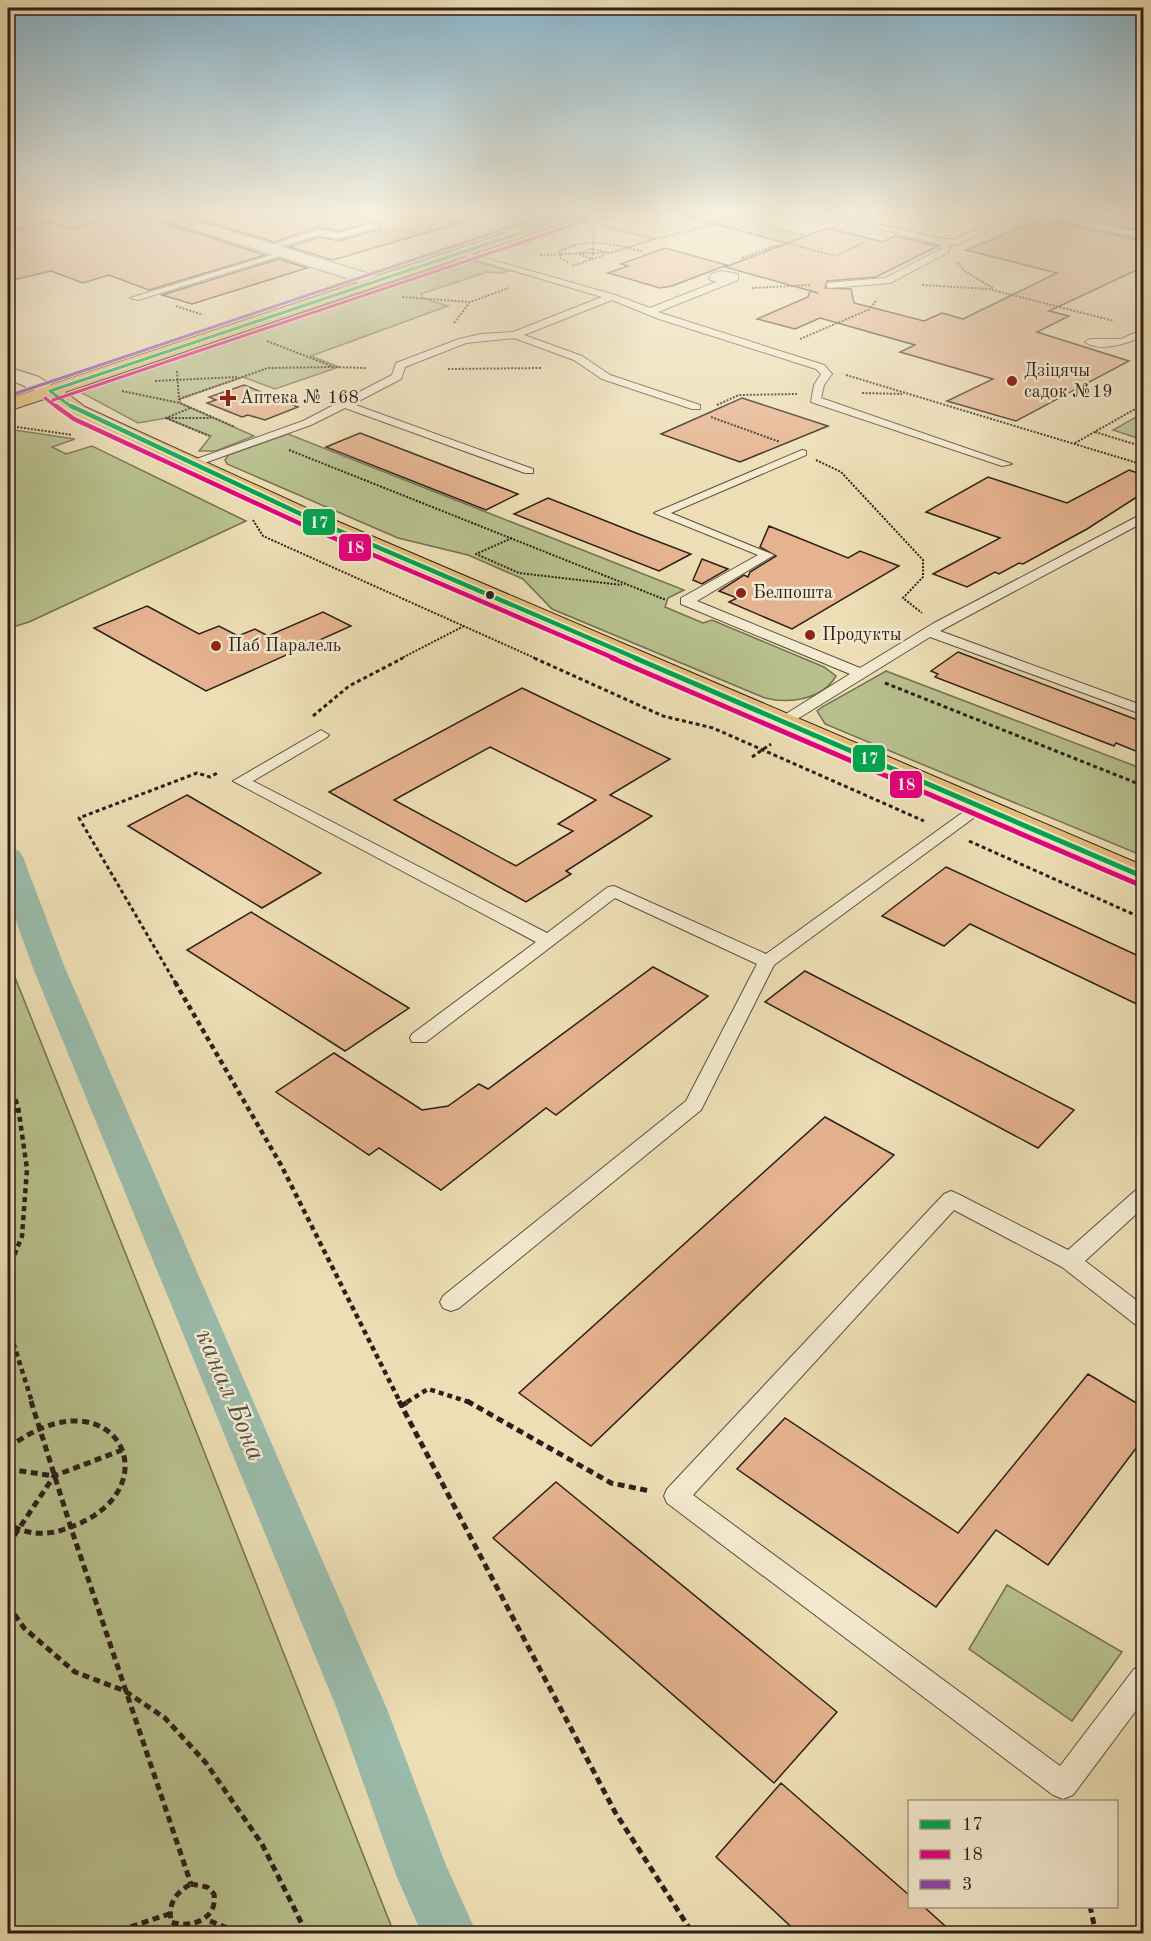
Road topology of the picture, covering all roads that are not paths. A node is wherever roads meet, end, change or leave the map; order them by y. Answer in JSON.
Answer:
{"nodes":[{"id":1,"x":306,"y":303,"type":"edge"},
{"id":2,"x":598,"y":303,"type":"edge"},
{"id":3,"x":627,"y":303,"type":"edge"},
{"id":4,"x":671,"y":303,"type":"edge"},
{"id":5,"x":649,"y":311,"type":"junction"},
{"id":6,"x":1143,"y":332,"type":"edge"},
{"id":7,"x":515,"y":335,"type":"junction"},
{"id":8,"x":1090,"y":342,"type":"dead end"},
{"id":9,"x":8,"y":373,"type":"edge"},
{"id":10,"x":41,"y":386,"type":"junction"},
{"id":11,"x":344,"y":404,"type":"junction"},
{"id":12,"x":8,"y":405,"type":"edge"},
{"id":13,"x":696,"y":407,"type":"dead end"},
{"id":14,"x":802,"y":453,"type":"road end"},
{"id":15,"x":192,"y":464,"type":"junction"},
{"id":16,"x":1006,"y":464,"type":"dead end"},
{"id":17,"x":529,"y":471,"type":"dead end"},
{"id":18,"x":1143,"y":517,"type":"edge"},
{"id":19,"x":934,"y":629,"type":"junction"},
{"id":20,"x":862,"y":674,"type":"junction"},
{"id":21,"x":1143,"y":711,"type":"edge"},
{"id":22,"x":781,"y":723,"type":"junction"},
{"id":23,"x":321,"y":735,"type":"dead end"},
{"id":24,"x":979,"y":808,"type":"junction"},
{"id":25,"x":1143,"y":877,"type":"edge"},
{"id":26,"x":548,"y":941,"type":"junction"},
{"id":27,"x":767,"y":962,"type":"junction"},
{"id":28,"x":419,"y":1038,"type":"dead end"},
{"id":29,"x":1143,"y":1194,"type":"edge"},
{"id":30,"x":1070,"y":1262,"type":"junction"},
{"id":31,"x":451,"y":1302,"type":"dead end"},
{"id":32,"x":1143,"y":1319,"type":"edge"},
{"id":33,"x":1143,"y":1678,"type":"edge"}],
"edges":[{"from":1,"to":10,"type":"main road"},
{"from":2,"to":7,"type":"lane"},
{"from":3,"to":5,"type":"lane"},
{"from":4,"to":5,"type":"lane"},
{"from":5,"to":16,"type":"lane"},
{"from":6,"to":8,"type":"lane"},
{"from":7,"to":11,"type":"lane"},
{"from":7,"to":13,"type":"lane"},
{"from":9,"to":10,"type":"street"},
{"from":10,"to":12,"type":"main road"},
{"from":10,"to":15,"type":"main road"},
{"from":11,"to":15,"type":"lane"},
{"from":11,"to":17,"type":"lane"},
{"from":14,"to":20,"type":"lane"},
{"from":15,"to":22,"type":"main road"},
{"from":18,"to":19,"type":"lane"},
{"from":19,"to":20,"type":"lane"},
{"from":19,"to":21,"type":"lane"},
{"from":20,"to":22,"type":"lane"},
{"from":22,"to":24,"type":"main road"},
{"from":23,"to":26,"type":"lane"},
{"from":24,"to":25,"type":"main road"},
{"from":24,"to":27,"type":"lane"},
{"from":26,"to":27,"type":"lane"},
{"from":26,"to":28,"type":"lane"},
{"from":27,"to":31,"type":"lane"},
{"from":29,"to":30,"type":"lane"},
{"from":30,"to":32,"type":"lane"},
{"from":30,"to":33,"type":"lane"}]}
